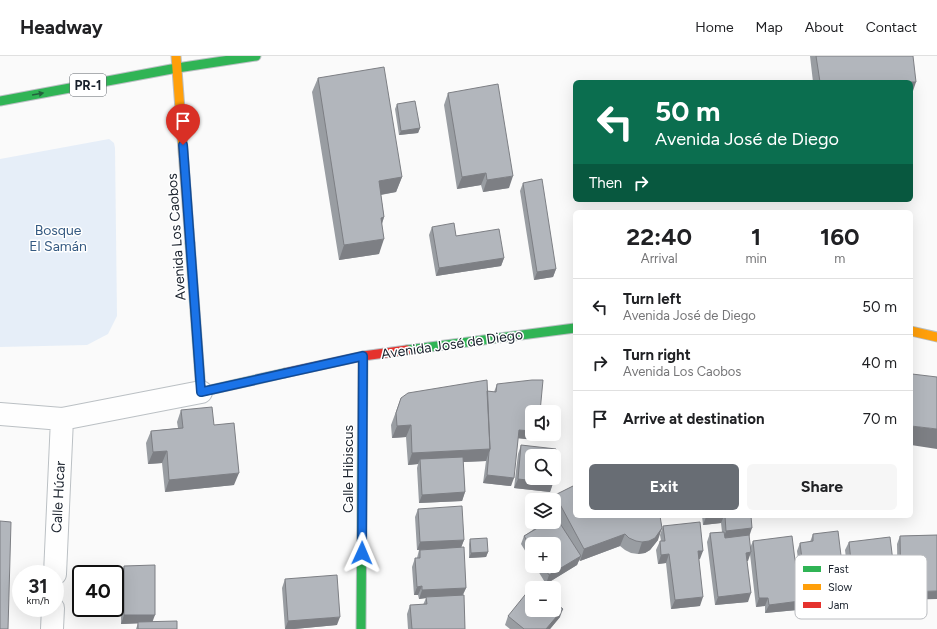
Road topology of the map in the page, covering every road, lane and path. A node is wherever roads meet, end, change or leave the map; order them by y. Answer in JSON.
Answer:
{"nodes":[{"id":1,"x":176,"y":56,"type":"edge"},
{"id":2,"x":256,"y":56,"type":"edge"},
{"id":3,"x":177,"y":68,"type":"junction"},
{"id":4,"x":0,"y":101,"type":"edge"},
{"id":5,"x":573,"y":328,"type":"edge"},
{"id":6,"x":913,"y":332,"type":"edge"},
{"id":7,"x":937,"y":337,"type":"edge"},
{"id":8,"x":363,"y":356,"type":"junction"},
{"id":9,"x":201,"y":392,"type":"junction"},
{"id":10,"x":0,"y":414,"type":"edge"},
{"id":11,"x":62,"y":419,"type":"junction"},
{"id":12,"x":55,"y":565,"type":"edge"},
{"id":13,"x":53,"y":617,"type":"edge"},
{"id":14,"x":52,"y":629,"type":"edge"},
{"id":15,"x":361,"y":629,"type":"edge"}],
"edges":[{"from":1,"to":3,"type":"main road","name":"Avenida Los Caobos"},
{"from":2,"to":3,"type":"main road","number":"PR-1"},
{"from":4,"to":3,"type":"main road","number":"PR-1","one_way":true},
{"from":3,"to":9,"type":"main road","name":"Avenida Los Caobos"},
{"from":5,"to":8,"type":"main road","name":"Avenida José de Diego"},
{"from":6,"to":7,"type":"main road"},
{"from":8,"to":9,"type":"main road","name":"Avenida José de Diego"},
{"from":8,"to":15,"type":"main road","name":"Calle Hibiscus"},
{"from":9,"to":11,"type":"street","name":"Avenida José de Diego"},
{"from":10,"to":11,"type":"street","name":"Avenida José de Diego"},
{"from":11,"to":12,"type":"street","name":"Calle Húcar"},
{"from":13,"to":14,"type":"street"}]}
